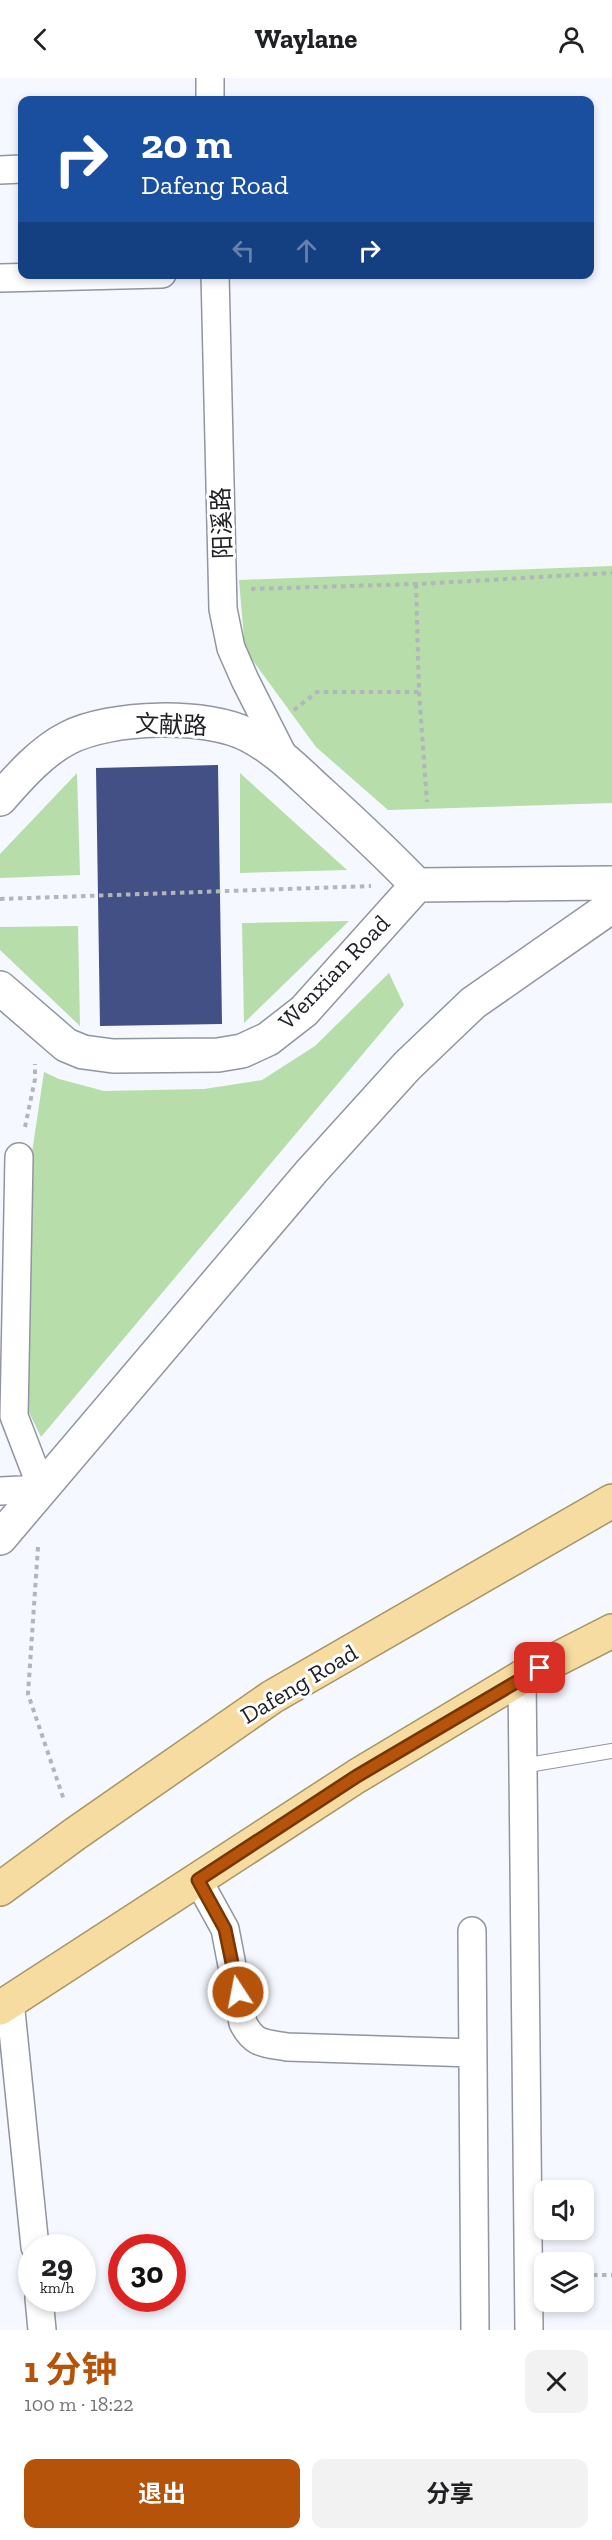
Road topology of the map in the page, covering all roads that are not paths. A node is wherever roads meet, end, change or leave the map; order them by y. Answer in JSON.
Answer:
{"nodes":[{"id":1,"x":210,"y":78,"type":"edge"},
{"id":2,"x":210,"y":96,"type":"edge"},
{"id":3,"x":0,"y":170,"type":"edge"},
{"id":4,"x":18,"y":170,"type":"edge"},
{"id":5,"x":0,"y":278,"type":"edge"},
{"id":6,"x":18,"y":278,"type":"edge"},
{"id":7,"x":215,"y":279,"type":"edge"},
{"id":8,"x":285,"y":759,"type":"junction"},
{"id":9,"x":0,"y":799,"type":"edge"},
{"id":10,"x":612,"y":882,"type":"edge"},
{"id":11,"x":417,"y":885,"type":"junction"},
{"id":12,"x":612,"y":906,"type":"edge"},
{"id":13,"x":0,"y":988,"type":"edge"},
{"id":14,"x":19,"y":1158,"type":"road end"},
{"id":15,"x":9,"y":1289,"type":"edge"},
{"id":16,"x":42,"y":1489,"type":"junction"},
{"id":17,"x":0,"y":1491,"type":"edge"},
{"id":18,"x":612,"y":1501,"type":"edge"},
{"id":19,"x":0,"y":1538,"type":"edge"},
{"id":20,"x":612,"y":1631,"type":"edge"},
{"id":21,"x":522,"y":1677,"type":"junction"},
{"id":22,"x":612,"y":1751,"type":"edge"},
{"id":23,"x":522,"y":1766,"type":"junction"},
{"id":24,"x":198,"y":1880,"type":"junction"},
{"id":25,"x":0,"y":1889,"type":"edge"},
{"id":26,"x":472,"y":1930,"type":"dead end"},
{"id":27,"x":5,"y":2004,"type":"edge"},
{"id":28,"x":473,"y":2053,"type":"junction"},
{"id":29,"x":33,"y":2234,"type":"edge"},
{"id":30,"x":40,"y":2312,"type":"edge"},
{"id":31,"x":42,"y":2330,"type":"edge"},
{"id":32,"x":475,"y":2330,"type":"edge"},
{"id":33,"x":528,"y":2330,"type":"edge"}],
"edges":[{"from":1,"to":2,"type":"street"},
{"from":3,"to":4,"type":"street"},
{"from":5,"to":6,"type":"street"},
{"from":7,"to":8,"type":"street","name":"阳溪路"},
{"from":8,"to":9,"type":"street","name":"文献路"},
{"from":8,"to":11,"type":"street","name":"文献路"},
{"from":10,"to":11,"type":"street"},
{"from":11,"to":13,"type":"street","name":"Wenxian Road"},
{"from":12,"to":16,"type":"street"},
{"from":14,"to":15,"type":"street"},
{"from":15,"to":16,"type":"street"},
{"from":16,"to":17,"type":"street"},
{"from":16,"to":19,"type":"street"},
{"from":18,"to":25,"type":"highway","name":"Dafeng Road"},
{"from":20,"to":21,"type":"highway"},
{"from":21,"to":23,"type":"street"},
{"from":21,"to":24,"type":"highway"},
{"from":22,"to":23,"type":"lane"},
{"from":23,"to":33,"type":"street"},
{"from":24,"to":27,"type":"highway"},
{"from":24,"to":28,"type":"street"},
{"from":26,"to":28,"type":"street"},
{"from":27,"to":29,"type":"street"},
{"from":28,"to":32,"type":"street"},
{"from":30,"to":31,"type":"street"}]}
